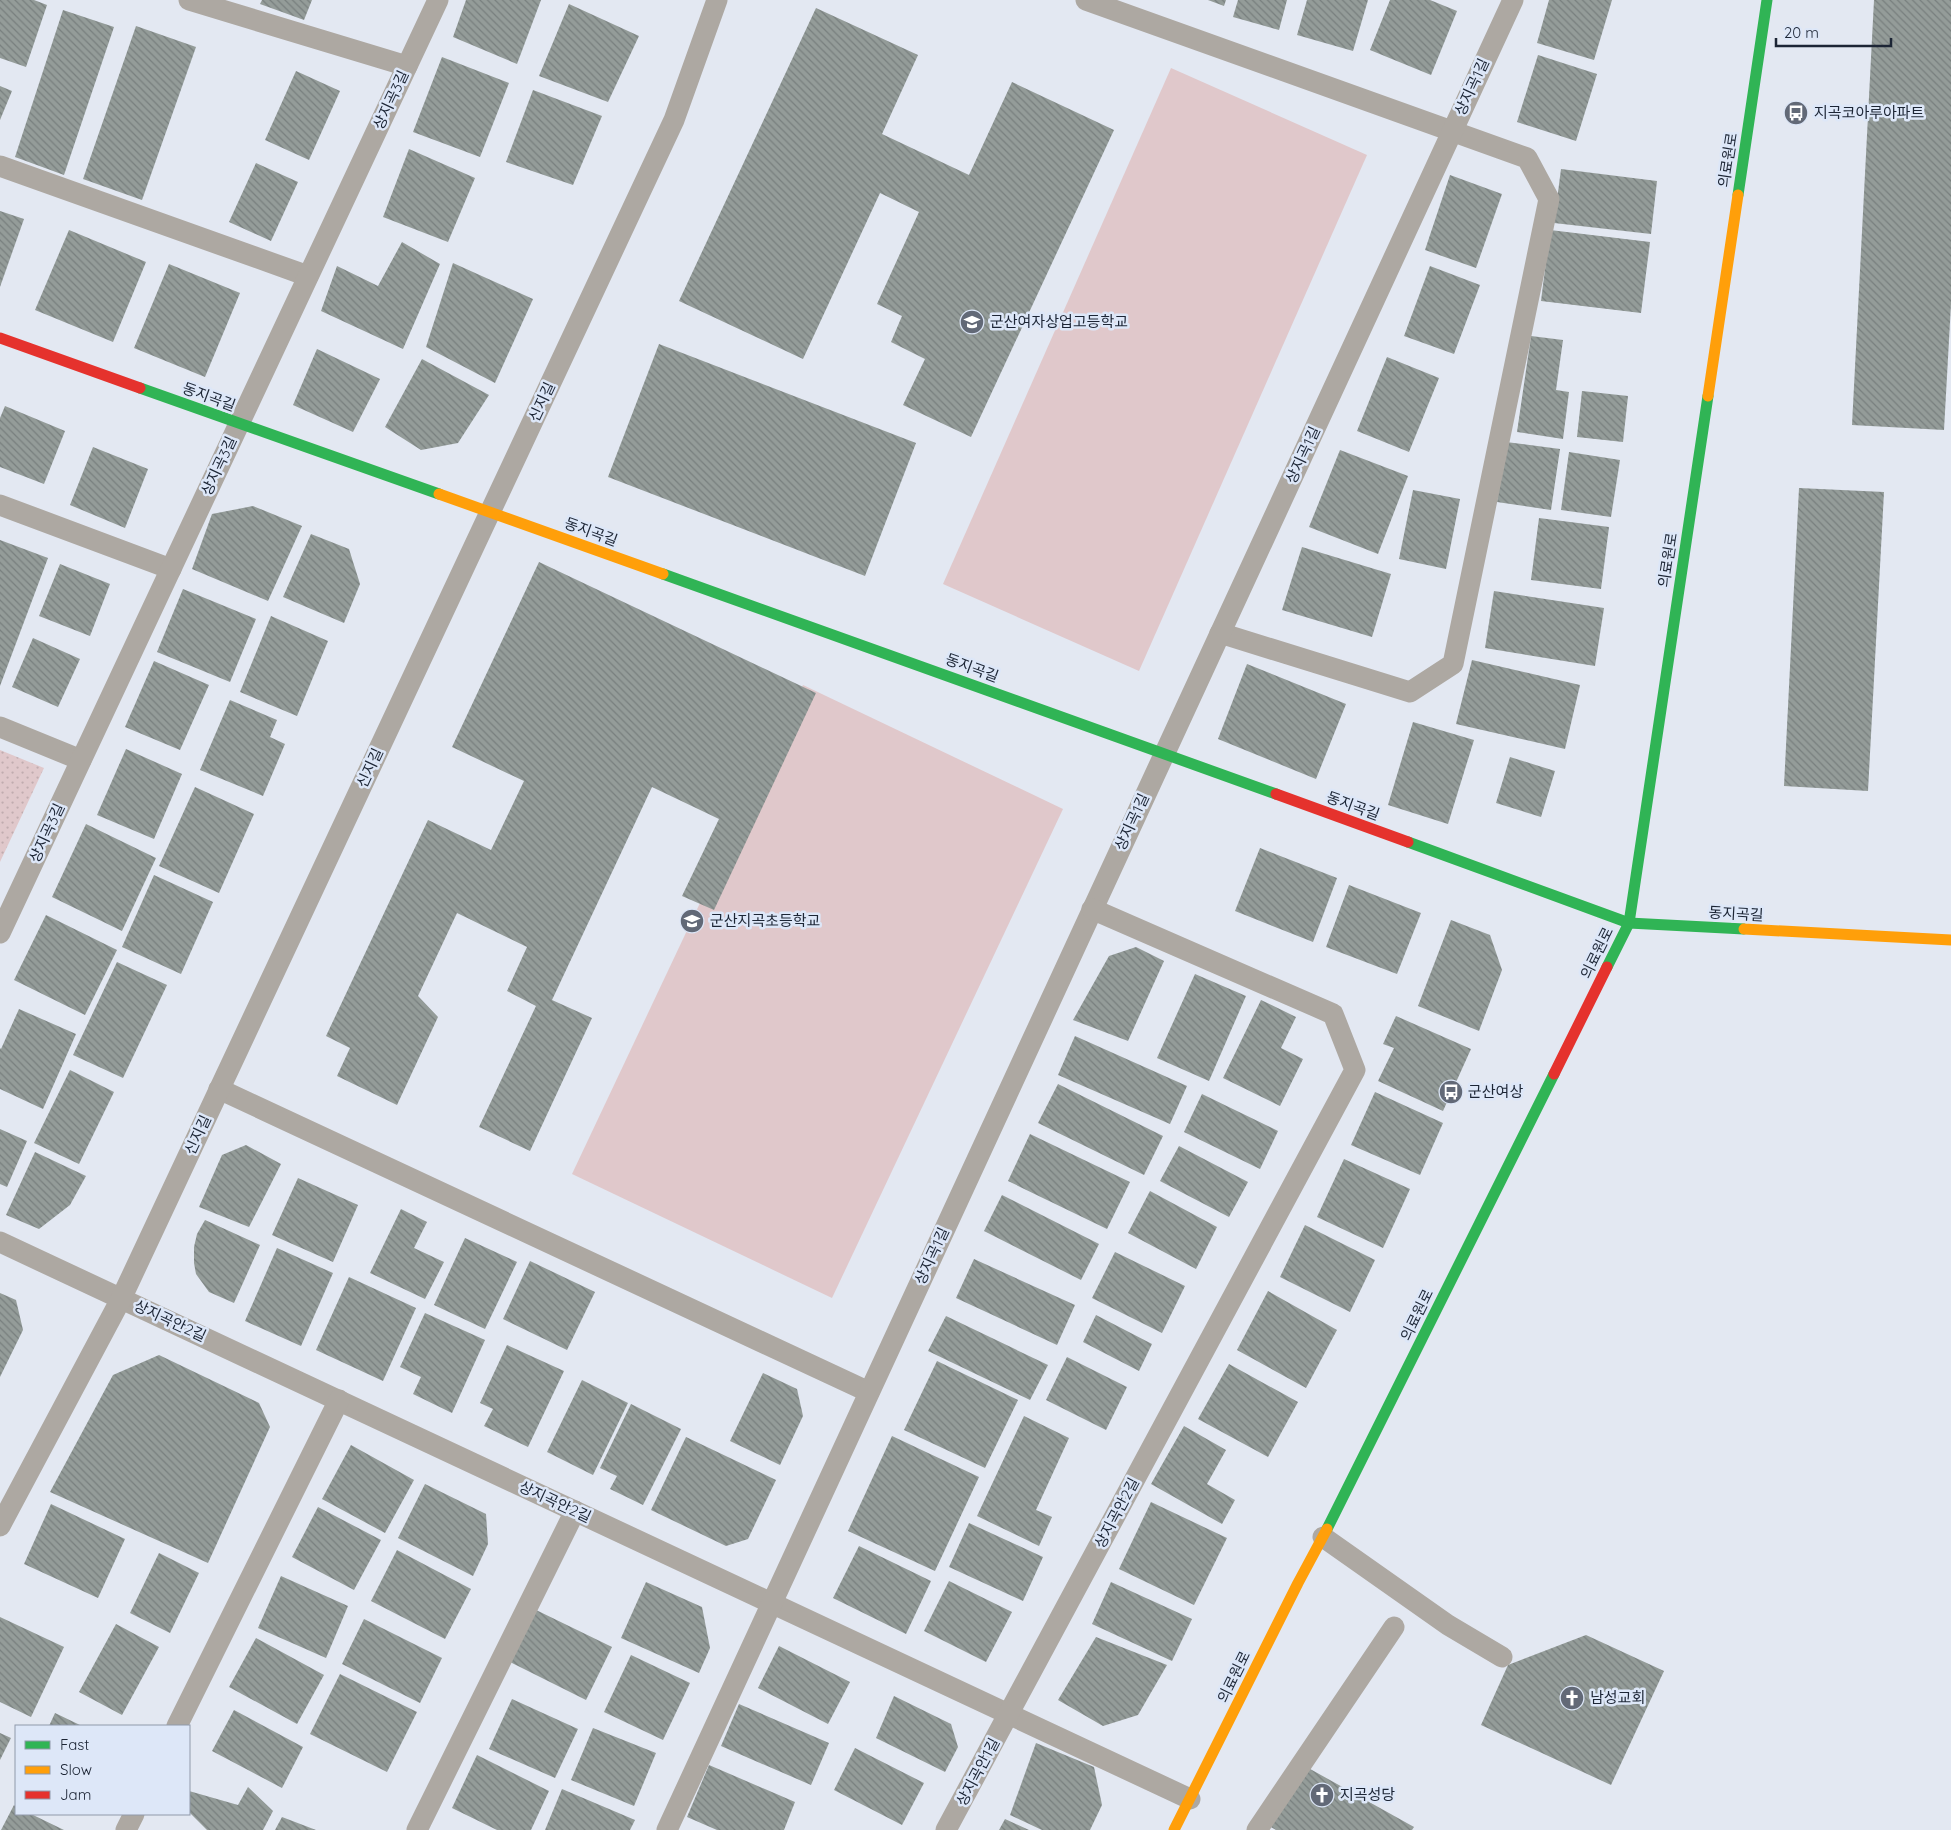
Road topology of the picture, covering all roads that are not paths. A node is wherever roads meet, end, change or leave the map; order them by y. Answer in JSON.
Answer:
{"nodes":[{"id":1,"x":189,"y":0,"type":"edge"},
{"id":2,"x":438,"y":0,"type":"edge"},
{"id":3,"x":716,"y":0,"type":"edge"},
{"id":4,"x":1086,"y":0,"type":"edge"},
{"id":5,"x":1513,"y":0,"type":"edge"},
{"id":6,"x":1767,"y":0,"type":"edge"},
{"id":7,"x":407,"y":66,"type":"junction"},
{"id":8,"x":1452,"y":131,"type":"junction"},
{"id":9,"x":0,"y":166,"type":"edge"},
{"id":10,"x":308,"y":276,"type":"junction"},
{"id":11,"x":0,"y":338,"type":"edge"},
{"id":12,"x":239,"y":424,"type":"junction"},
{"id":13,"x":0,"y":505,"type":"edge"},
{"id":14,"x":490,"y":512,"type":"junction"},
{"id":15,"x":171,"y":569,"type":"junction"},
{"id":16,"x":1220,"y":633,"type":"junction"},
{"id":17,"x":0,"y":727,"type":"edge"},
{"id":18,"x":1164,"y":753,"type":"junction"},
{"id":19,"x":81,"y":760,"type":"junction"},
{"id":20,"x":1092,"y":909,"type":"junction"},
{"id":21,"x":1629,"y":923,"type":"junction"},
{"id":22,"x":0,"y":933,"type":"edge"},
{"id":23,"x":1951,"y":940,"type":"edge"},
{"id":24,"x":220,"y":1089,"type":"junction"},
{"id":25,"x":0,"y":1242,"type":"edge"},
{"id":26,"x":121,"y":1299,"type":"junction"},
{"id":27,"x":869,"y":1392,"type":"junction"},
{"id":28,"x":339,"y":1400,"type":"junction"},
{"id":29,"x":575,"y":1511,"type":"junction"},
{"id":30,"x":0,"y":1526,"type":"edge"},
{"id":31,"x":1323,"y":1537,"type":"junction"},
{"id":32,"x":772,"y":1603,"type":"junction"},
{"id":33,"x":1394,"y":1627,"type":"dead end"},
{"id":34,"x":1502,"y":1657,"type":"dead end"},
{"id":35,"x":1009,"y":1714,"type":"junction"},
{"id":36,"x":178,"y":1725,"type":"edge"},
{"id":37,"x":1190,"y":1799,"type":"junction"},
{"id":38,"x":134,"y":1815,"type":"edge"},
{"id":39,"x":669,"y":1825,"type":"edge"},
{"id":40,"x":126,"y":1830,"type":"edge"},
{"id":41,"x":417,"y":1830,"type":"edge"},
{"id":42,"x":946,"y":1830,"type":"edge"},
{"id":43,"x":1174,"y":1830,"type":"edge"},
{"id":44,"x":1256,"y":1830,"type":"edge"}],
"edges":[{"from":1,"to":7,"type":"lane"},
{"from":2,"to":7,"type":"lane","name":"상지곡3길"},
{"from":3,"to":14,"type":"lane","name":"신지길"},
{"from":4,"to":8,"type":"lane"},
{"from":5,"to":8,"type":"lane","name":"상지곡1길"},
{"from":6,"to":21,"type":"street","name":"의료원로"},
{"from":7,"to":10,"type":"lane","name":"상지곡3길"},
{"from":8,"to":16,"type":"lane","name":"상지곡1길"},
{"from":8,"to":16,"type":"lane"},
{"from":9,"to":10,"type":"lane"},
{"from":10,"to":12,"type":"lane","name":"상지곡3길"},
{"from":11,"to":12,"type":"street","name":"동지곡길"},
{"from":12,"to":14,"type":"street","name":"동지곡길"},
{"from":12,"to":15,"type":"lane","name":"상지곡3길"},
{"from":13,"to":15,"type":"lane"},
{"from":14,"to":18,"type":"street","name":"동지곡길"},
{"from":14,"to":24,"type":"lane","name":"신지길"},
{"from":15,"to":19,"type":"lane","name":"상지곡3길"},
{"from":16,"to":18,"type":"lane","name":"상지곡1길"},
{"from":17,"to":19,"type":"lane"},
{"from":18,"to":20,"type":"lane","name":"상지곡1길"},
{"from":18,"to":21,"type":"street","name":"동지곡길"},
{"from":19,"to":22,"type":"lane","name":"상지곡3길"},
{"from":20,"to":27,"type":"lane","name":"상지곡1길"},
{"from":20,"to":35,"type":"lane","name":"상지곡안2길"},
{"from":21,"to":23,"type":"street","name":"동지곡길"},
{"from":21,"to":31,"type":"street","name":"의료원로"},
{"from":24,"to":26,"type":"lane","name":"신지길"},
{"from":24,"to":27,"type":"lane"},
{"from":25,"to":26,"type":"lane","name":"상지곡안2길"},
{"from":26,"to":28,"type":"lane","name":"상지곡안2길"},
{"from":26,"to":30,"type":"lane","name":"신지길"},
{"from":27,"to":32,"type":"lane","name":"상지곡1길"},
{"from":28,"to":29,"type":"lane","name":"상지곡안2길"},
{"from":28,"to":36,"type":"lane"},
{"from":29,"to":32,"type":"lane","name":"상지곡안2길"},
{"from":29,"to":41,"type":"lane"},
{"from":31,"to":34,"type":"lane"},
{"from":31,"to":37,"type":"street","name":"의료원로"},
{"from":32,"to":35,"type":"lane","name":"상지곡안2길"},
{"from":32,"to":39,"type":"lane"},
{"from":33,"to":44,"type":"lane"},
{"from":35,"to":37,"type":"lane","name":"상지곡안2길"},
{"from":35,"to":42,"type":"lane","name":"상지곡안1길"},
{"from":37,"to":43,"type":"street","name":"의료원로"},
{"from":38,"to":40,"type":"lane"}]}
